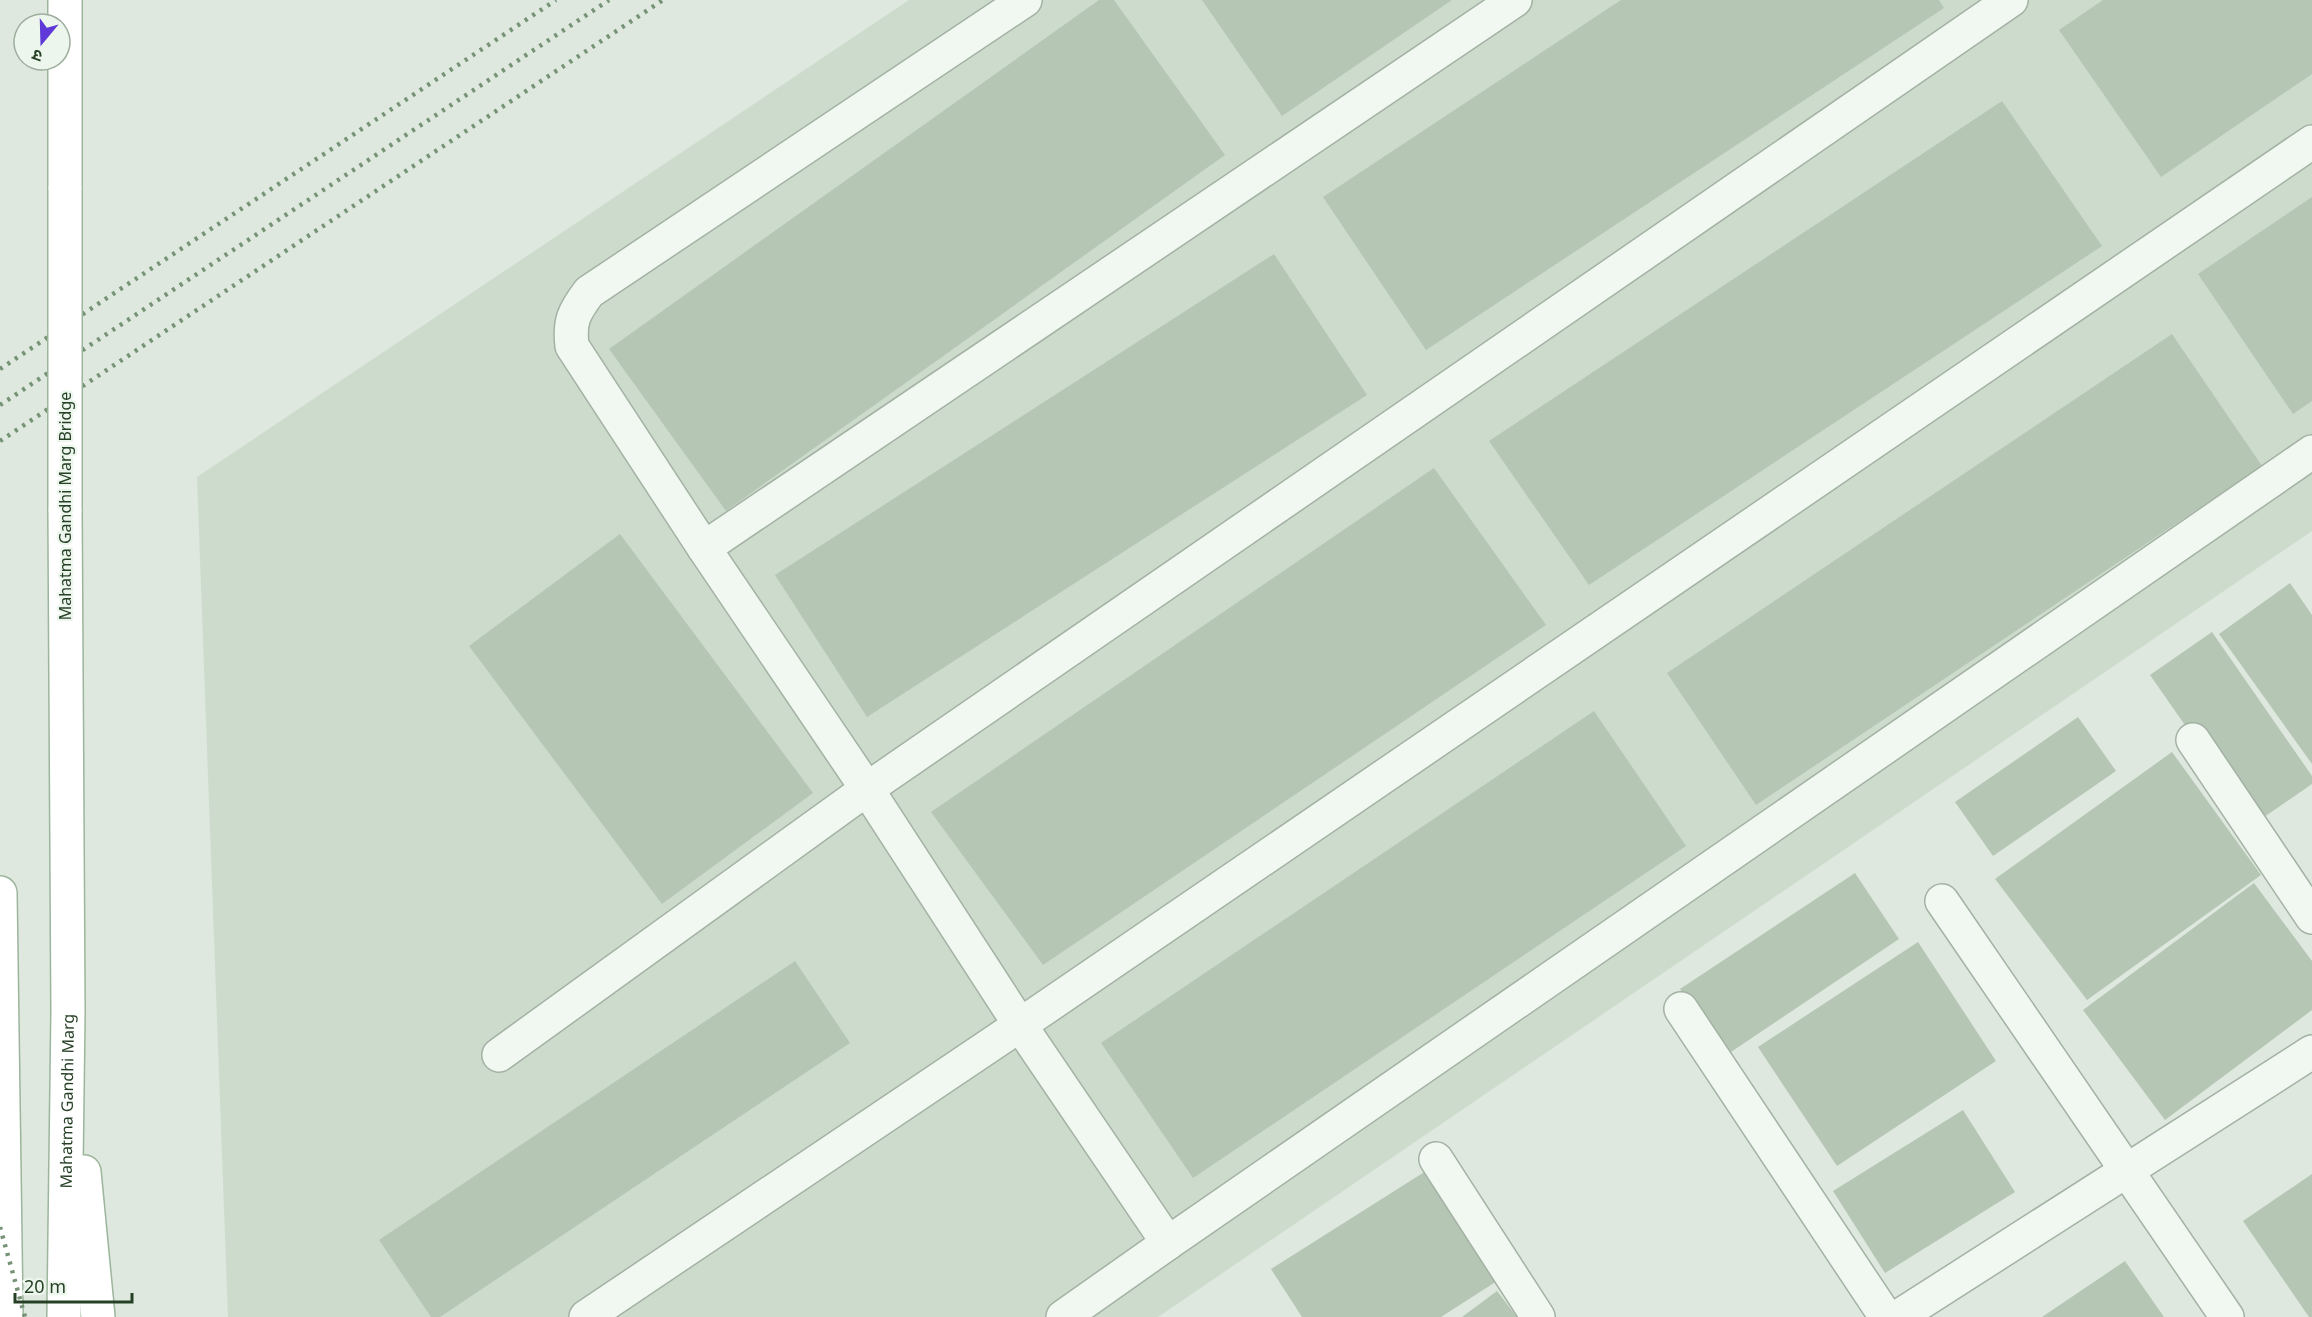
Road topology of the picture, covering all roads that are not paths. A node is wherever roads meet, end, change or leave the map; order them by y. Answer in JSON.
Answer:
{"nodes":[{"id":1,"x":65,"y":0,"type":"edge"},
{"id":2,"x":1025,"y":0,"type":"edge"},
{"id":3,"x":1515,"y":0,"type":"edge"},
{"id":4,"x":2011,"y":0,"type":"edge"},
{"id":5,"x":2312,"y":142,"type":"edge"},
{"id":6,"x":2312,"y":452,"type":"edge"},
{"id":7,"x":704,"y":548,"type":"junction"},
{"id":8,"x":2193,"y":740,"type":"dead end"},
{"id":9,"x":867,"y":789,"type":"junction"},
{"id":10,"x":0,"y":893,"type":"edge"},
{"id":11,"x":1942,"y":902,"type":"dead end"},
{"id":12,"x":2312,"y":917,"type":"edge"},
{"id":13,"x":1681,"y":1009,"type":"dead end"},
{"id":14,"x":68,"y":1012,"type":"junction"},
{"id":15,"x":1020,"y":1025,"type":"junction"},
{"id":16,"x":2312,"y":1052,"type":"edge"},
{"id":17,"x":499,"y":1055,"type":"dead end"},
{"id":18,"x":1436,"y":1158,"type":"dead end"},
{"id":19,"x":2126,"y":1170,"type":"junction"},
{"id":20,"x":1168,"y":1243,"type":"junction"},
{"id":21,"x":3,"y":1255,"type":"edge"},
{"id":22,"x":6,"y":1317,"type":"edge"},
{"id":23,"x":64,"y":1317,"type":"edge"},
{"id":24,"x":98,"y":1317,"type":"edge"},
{"id":25,"x":586,"y":1317,"type":"edge"},
{"id":26,"x":1063,"y":1317,"type":"edge"},
{"id":27,"x":1538,"y":1317,"type":"edge"},
{"id":28,"x":1886,"y":1317,"type":"edge"},
{"id":29,"x":1898,"y":1317,"type":"edge"},
{"id":30,"x":2227,"y":1317,"type":"edge"}],
"edges":[{"from":1,"to":14,"type":"main road","name":"Mahatma Gandhi Marg Bridge","bridge":true},
{"from":2,"to":7,"type":"street"},
{"from":3,"to":7,"type":"street"},
{"from":4,"to":9,"type":"street"},
{"from":5,"to":15,"type":"street"},
{"from":6,"to":20,"type":"street"},
{"from":7,"to":9,"type":"street"},
{"from":8,"to":12,"type":"street"},
{"from":9,"to":15,"type":"street"},
{"from":9,"to":17,"type":"street"},
{"from":10,"to":21,"type":"main road"},
{"from":11,"to":19,"type":"street"},
{"from":13,"to":28,"type":"street"},
{"from":14,"to":23,"type":"main road","name":"Mahatma Gandhi Marg"},
{"from":14,"to":24,"type":"main road","name":"Mahatma Gandhi Marg"},
{"from":15,"to":20,"type":"street"},
{"from":15,"to":25,"type":"street"},
{"from":16,"to":19,"type":"street"},
{"from":18,"to":27,"type":"street"},
{"from":19,"to":29,"type":"street"},
{"from":19,"to":30,"type":"street"},
{"from":20,"to":26,"type":"street"},
{"from":21,"to":22,"type":"main road"}]}
